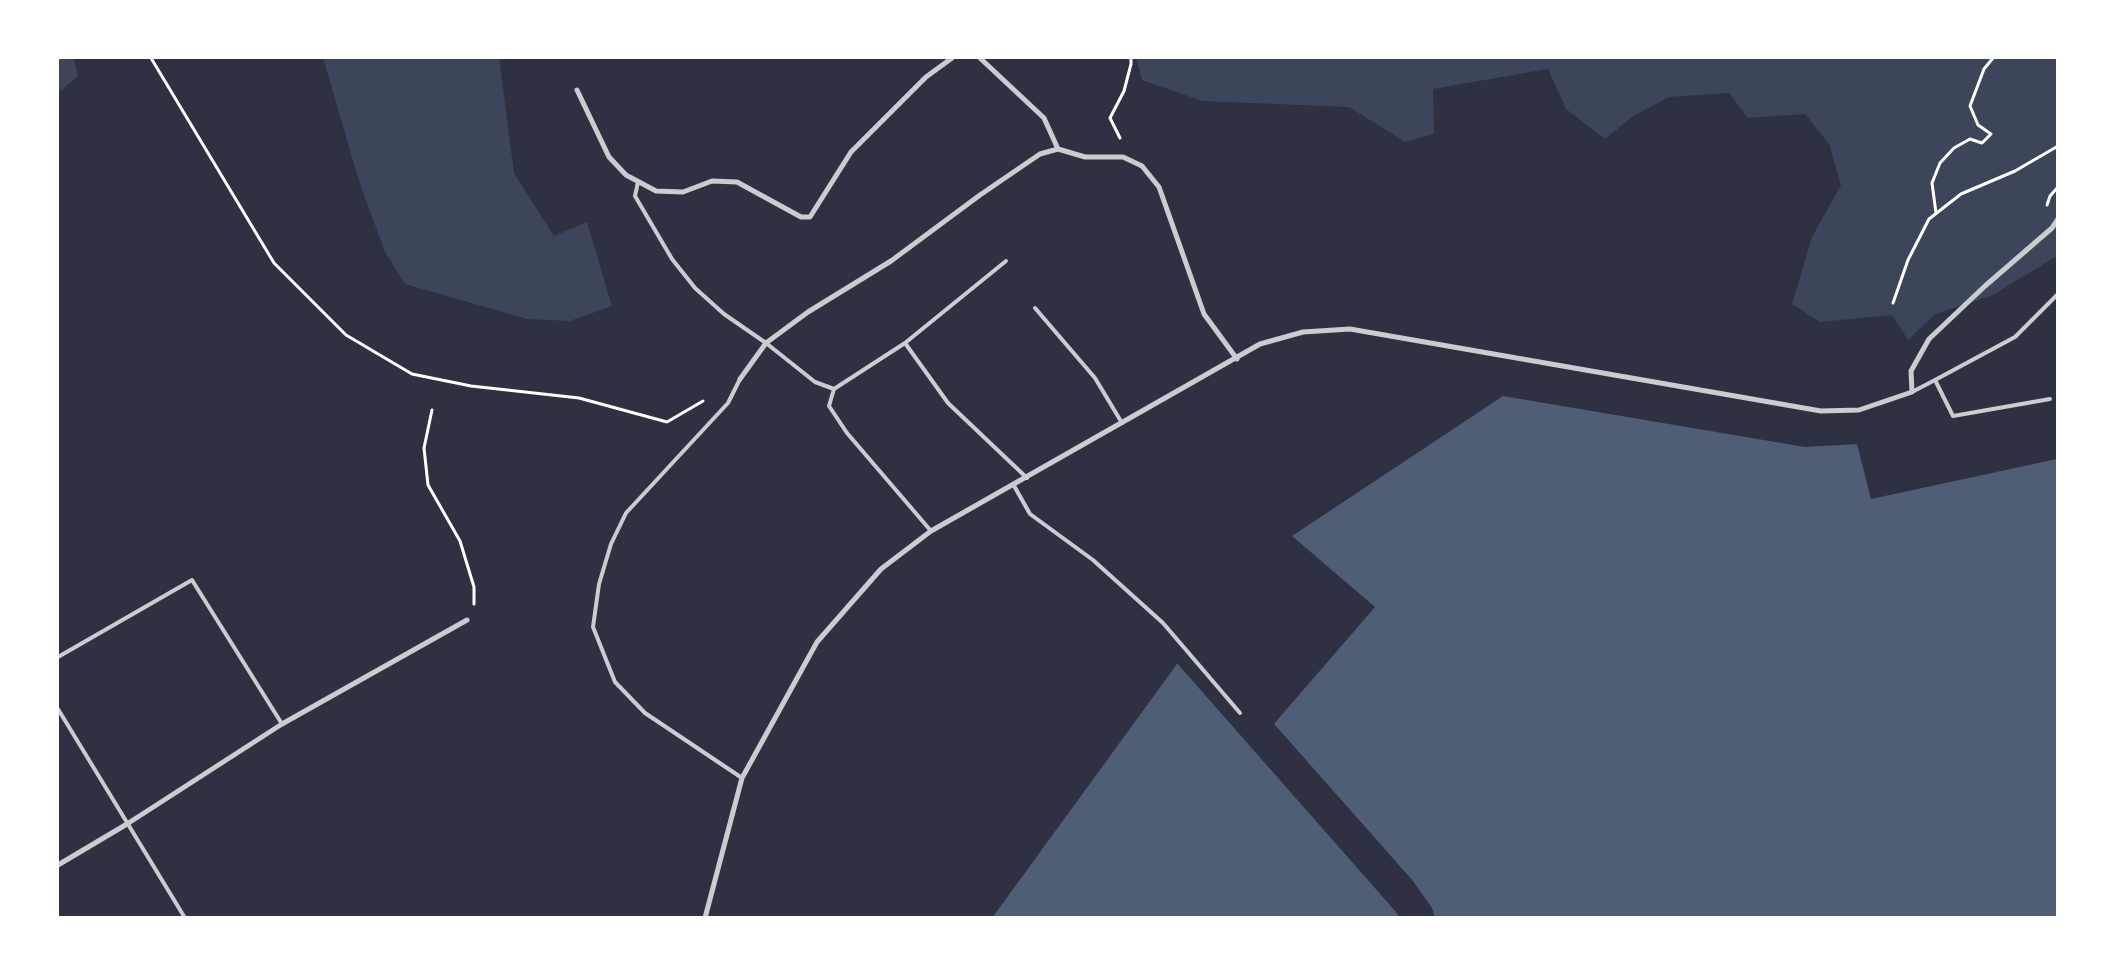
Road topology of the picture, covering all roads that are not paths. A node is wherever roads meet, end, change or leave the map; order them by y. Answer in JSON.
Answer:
{"nodes":[{"id":1,"x":952,"y":58,"type":"edge"},
{"id":2,"x":980,"y":58,"type":"edge"},
{"id":3,"x":577,"y":90,"type":"dead end"},
{"id":4,"x":1058,"y":149,"type":"junction"},
{"id":5,"x":638,"y":182,"type":"junction"},
{"id":6,"x":2058,"y":219,"type":"edge"},
{"id":7,"x":1006,"y":261,"type":"dead end"},
{"id":8,"x":2058,"y":294,"type":"edge"},
{"id":9,"x":1035,"y":308,"type":"dead end"},
{"id":10,"x":766,"y":343,"type":"junction"},
{"id":11,"x":905,"y":343,"type":"junction"},
{"id":12,"x":1237,"y":359,"type":"junction"},
{"id":13,"x":740,"y":379,"type":"joint"},
{"id":14,"x":1935,"y":380,"type":"junction"},
{"id":15,"x":834,"y":389,"type":"junction"},
{"id":16,"x":1912,"y":392,"type":"junction"},
{"id":17,"x":2050,"y":398,"type":"dead end"},
{"id":18,"x":1122,"y":424,"type":"junction"},
{"id":19,"x":1027,"y":478,"type":"junction"},
{"id":20,"x":1013,"y":484,"type":"junction"},
{"id":21,"x":931,"y":531,"type":"junction"},
{"id":22,"x":467,"y":620,"type":"road end"},
{"id":23,"x":58,"y":657,"type":"edge"},
{"id":24,"x":58,"y":709,"type":"edge"},
{"id":25,"x":1240,"y":713,"type":"dead end"},
{"id":26,"x":282,"y":724,"type":"junction"},
{"id":27,"x":742,"y":778,"type":"junction"},
{"id":28,"x":127,"y":824,"type":"junction"},
{"id":29,"x":58,"y":865,"type":"edge"},
{"id":30,"x":185,"y":918,"type":"edge"},
{"id":31,"x":705,"y":918,"type":"edge"}],
"edges":[{"from":1,"to":5,"type":"street"},
{"from":2,"to":4,"type":"street"},
{"from":3,"to":5,"type":"street"},
{"from":4,"to":10,"type":"street"},
{"from":4,"to":12,"type":"street"},
{"from":5,"to":10,"type":"lane"},
{"from":6,"to":16,"type":"street"},
{"from":7,"to":11,"type":"lane"},
{"from":8,"to":14,"type":"lane"},
{"from":9,"to":18,"type":"lane"},
{"from":10,"to":13,"type":"street"},
{"from":10,"to":15,"type":"lane"},
{"from":11,"to":15,"type":"lane"},
{"from":11,"to":19,"type":"lane"},
{"from":12,"to":16,"type":"street"},
{"from":12,"to":18,"type":"street"},
{"from":13,"to":27,"type":"lane"},
{"from":14,"to":16,"type":"lane"},
{"from":14,"to":17,"type":"lane"},
{"from":15,"to":21,"type":"lane"},
{"from":18,"to":19,"type":"street"},
{"from":19,"to":20,"type":"street"},
{"from":20,"to":21,"type":"street"},
{"from":20,"to":25,"type":"lane"},
{"from":21,"to":27,"type":"street"},
{"from":22,"to":26,"type":"street"},
{"from":23,"to":26,"type":"lane"},
{"from":24,"to":28,"type":"lane"},
{"from":26,"to":28,"type":"street"},
{"from":27,"to":31,"type":"street"},
{"from":28,"to":29,"type":"street"},
{"from":28,"to":30,"type":"lane"}]}
